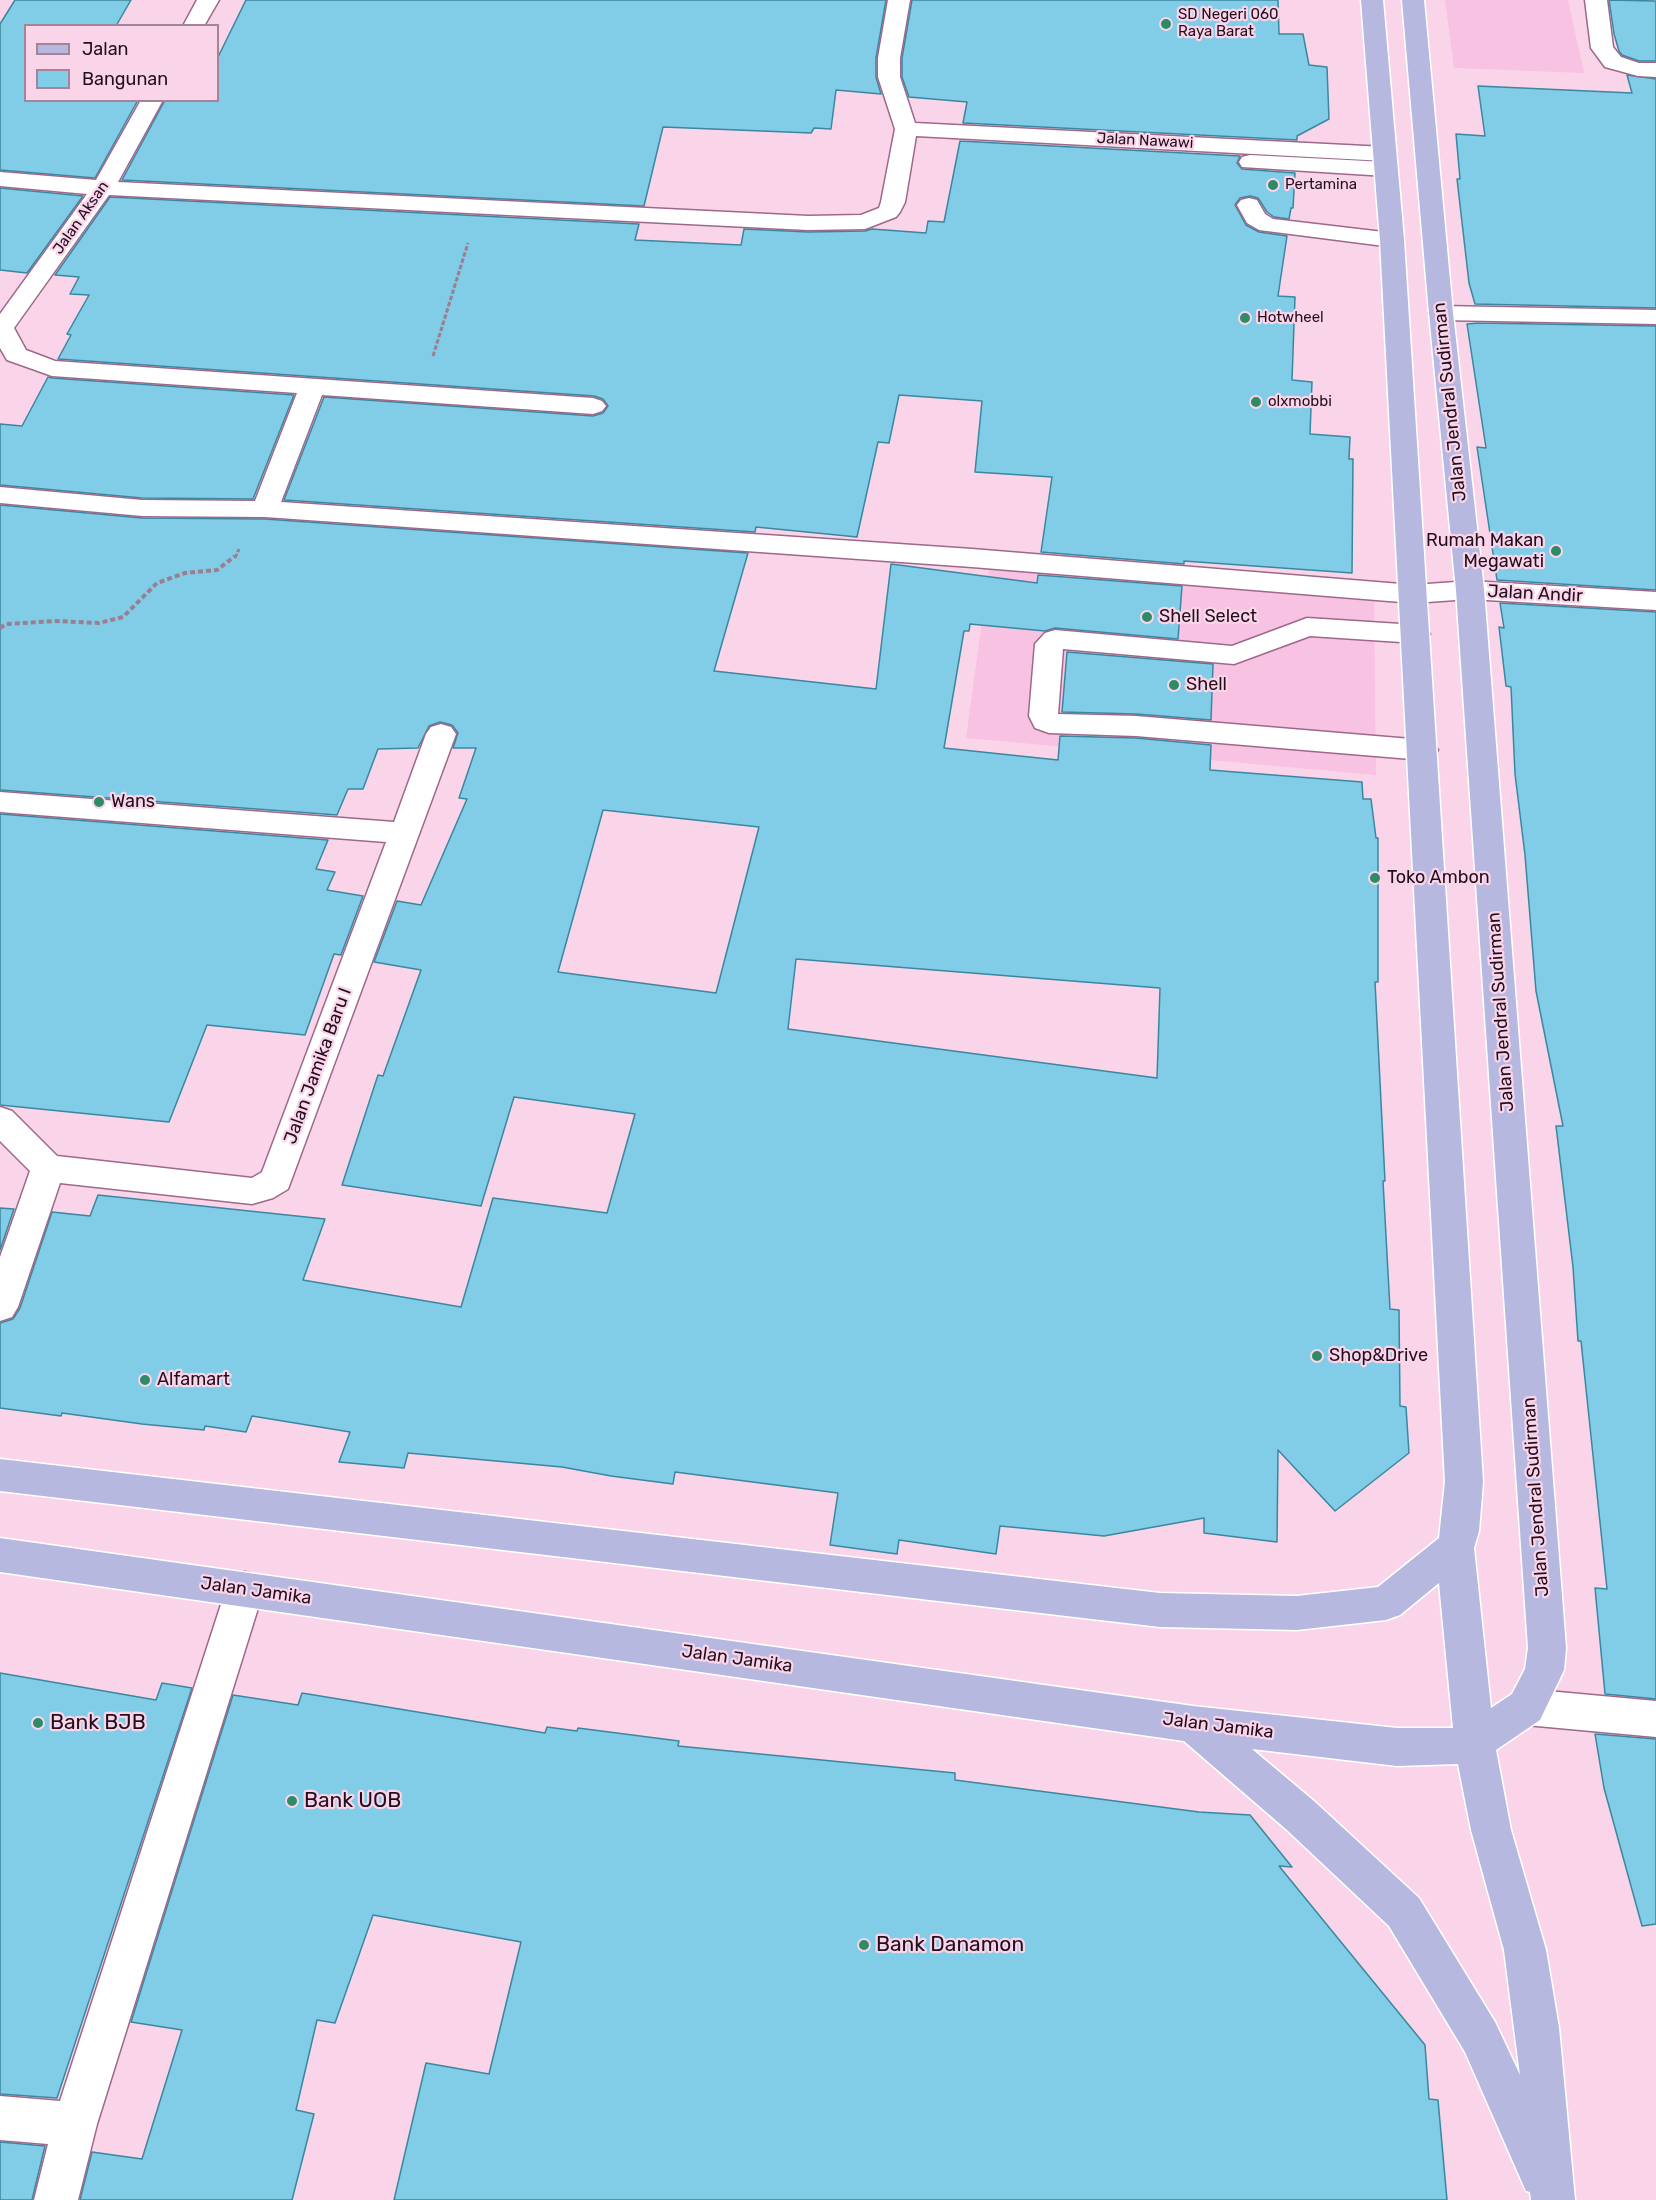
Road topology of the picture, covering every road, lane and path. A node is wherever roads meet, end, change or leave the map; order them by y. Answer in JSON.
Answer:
{"nodes":[{"id":1,"x":208,"y":0,"type":"edge"},
{"id":2,"x":899,"y":0,"type":"edge"},
{"id":3,"x":1372,"y":0,"type":"edge"},
{"id":4,"x":1413,"y":0,"type":"edge"},
{"id":5,"x":1596,"y":0,"type":"edge"},
{"id":6,"x":195,"y":24,"type":"edge"},
{"id":7,"x":1656,"y":70,"type":"edge"},
{"id":8,"x":151,"y":102,"type":"edge"},
{"id":9,"x":906,"y":129,"type":"junction"},
{"id":10,"x":1385,"y":162,"type":"junction"},
{"id":11,"x":0,"y":179,"type":"edge"},
{"id":12,"x":103,"y":188,"type":"junction"},
{"id":13,"x":1249,"y":205,"type":"dead end"},
{"id":14,"x":479,"y":208,"type":"junction"},
{"id":15,"x":1392,"y":240,"type":"junction"},
{"id":16,"x":1441,"y":313,"type":"junction"},
{"id":17,"x":1656,"y":317,"type":"edge"},
{"id":18,"x":1,"y":328,"type":"edge"},
{"id":19,"x":312,"y":387,"type":"junction"},
{"id":20,"x":421,"y":394,"type":"junction"},
{"id":21,"x":593,"y":406,"type":"dead end"},
{"id":22,"x":0,"y":495,"type":"edge"},
{"id":23,"x":265,"y":509,"type":"junction"},
{"id":24,"x":1470,"y":590,"type":"junction"},
{"id":25,"x":1413,"y":594,"type":"junction"},
{"id":26,"x":1656,"y":601,"type":"edge"},
{"id":27,"x":0,"y":628,"type":"edge"},
{"id":28,"x":1416,"y":634,"type":"junction"},
{"id":29,"x":441,"y":734,"type":"dead end"},
{"id":30,"x":1423,"y":750,"type":"junction"},
{"id":31,"x":0,"y":802,"type":"edge"},
{"id":32,"x":405,"y":833,"type":"junction"},
{"id":33,"x":0,"y":1120,"type":"edge"},
{"id":34,"x":48,"y":1168,"type":"junction"},
{"id":35,"x":0,"y":1307,"type":"edge"},
{"id":36,"x":0,"y":1475,"type":"edge"},
{"id":37,"x":1455,"y":1548,"type":"junction"},
{"id":38,"x":0,"y":1555,"type":"edge"},
{"id":39,"x":245,"y":1589,"type":"junction"},
{"id":40,"x":1526,"y":1707,"type":"junction"},
{"id":41,"x":1656,"y":1719,"type":"edge"},
{"id":42,"x":1193,"y":1724,"type":"junction"},
{"id":43,"x":1474,"y":1742,"type":"junction"},
{"id":44,"x":0,"y":2118,"type":"edge"},
{"id":45,"x":75,"y":2124,"type":"junction"},
{"id":46,"x":56,"y":2200,"type":"edge"},
{"id":47,"x":1553,"y":2200,"type":"edge"}],
"edges":[{"from":1,"to":6,"type":"street"},
{"from":2,"to":9,"type":"street"},
{"from":3,"to":10,"type":"main road"},
{"from":4,"to":16,"type":"main road","name":"Jalan Jendral Sudirman"},
{"from":5,"to":7,"type":"street"},
{"from":8,"to":12,"type":"street","name":"Jalan Aksan"},
{"from":9,"to":10,"type":"street","name":"Jalan Nawawi"},
{"from":9,"to":14,"type":"street"},
{"from":10,"to":15,"type":"main road"},
{"from":11,"to":12,"type":"street"},
{"from":12,"to":14,"type":"street"},
{"from":12,"to":18,"type":"street","name":"Jalan Aksan"},
{"from":13,"to":15,"type":"street"},
{"from":14,"to":20,"type":"path"},
{"from":15,"to":25,"type":"main road"},
{"from":16,"to":17,"type":"street"},
{"from":16,"to":24,"type":"main road","name":"Jalan Jendral Sudirman"},
{"from":18,"to":19,"type":"street"},
{"from":19,"to":20,"type":"street"},
{"from":19,"to":23,"type":"street"},
{"from":20,"to":21,"type":"street"},
{"from":22,"to":23,"type":"street","name":"Jalan Andir"},
{"from":23,"to":25,"type":"street","name":"Jalan Andir"},
{"from":23,"to":27,"type":"path"},
{"from":24,"to":25,"type":"street","name":"Jalan Andir"},
{"from":24,"to":26,"type":"street","name":"Jalan Andir"},
{"from":24,"to":40,"type":"main road","name":"Jalan Jendral Sudirman"},
{"from":25,"to":28,"type":"main road"},
{"from":28,"to":30,"type":"main road"},
{"from":28,"to":30,"type":"street"},
{"from":29,"to":32,"type":"street","name":"Jalan Jamika Baru I"},
{"from":30,"to":37,"type":"main road"},
{"from":31,"to":32,"type":"street"},
{"from":32,"to":34,"type":"street","name":"Jalan Jamika Baru I"},
{"from":33,"to":34,"type":"street"},
{"from":34,"to":35,"type":"street"},
{"from":36,"to":37,"type":"main road"},
{"from":37,"to":43,"type":"main road"},
{"from":38,"to":39,"type":"main road","name":"Jalan Jamika"},
{"from":39,"to":42,"type":"main road","name":"Jalan Jamika"},
{"from":39,"to":45,"type":"street"},
{"from":40,"to":41,"type":"street"},
{"from":40,"to":43,"type":"main road"},
{"from":42,"to":43,"type":"main road","name":"Jalan Jamika"},
{"from":42,"to":47,"type":"main road"},
{"from":43,"to":47,"type":"main road"},
{"from":44,"to":45,"type":"street"},
{"from":45,"to":46,"type":"street"}]}
